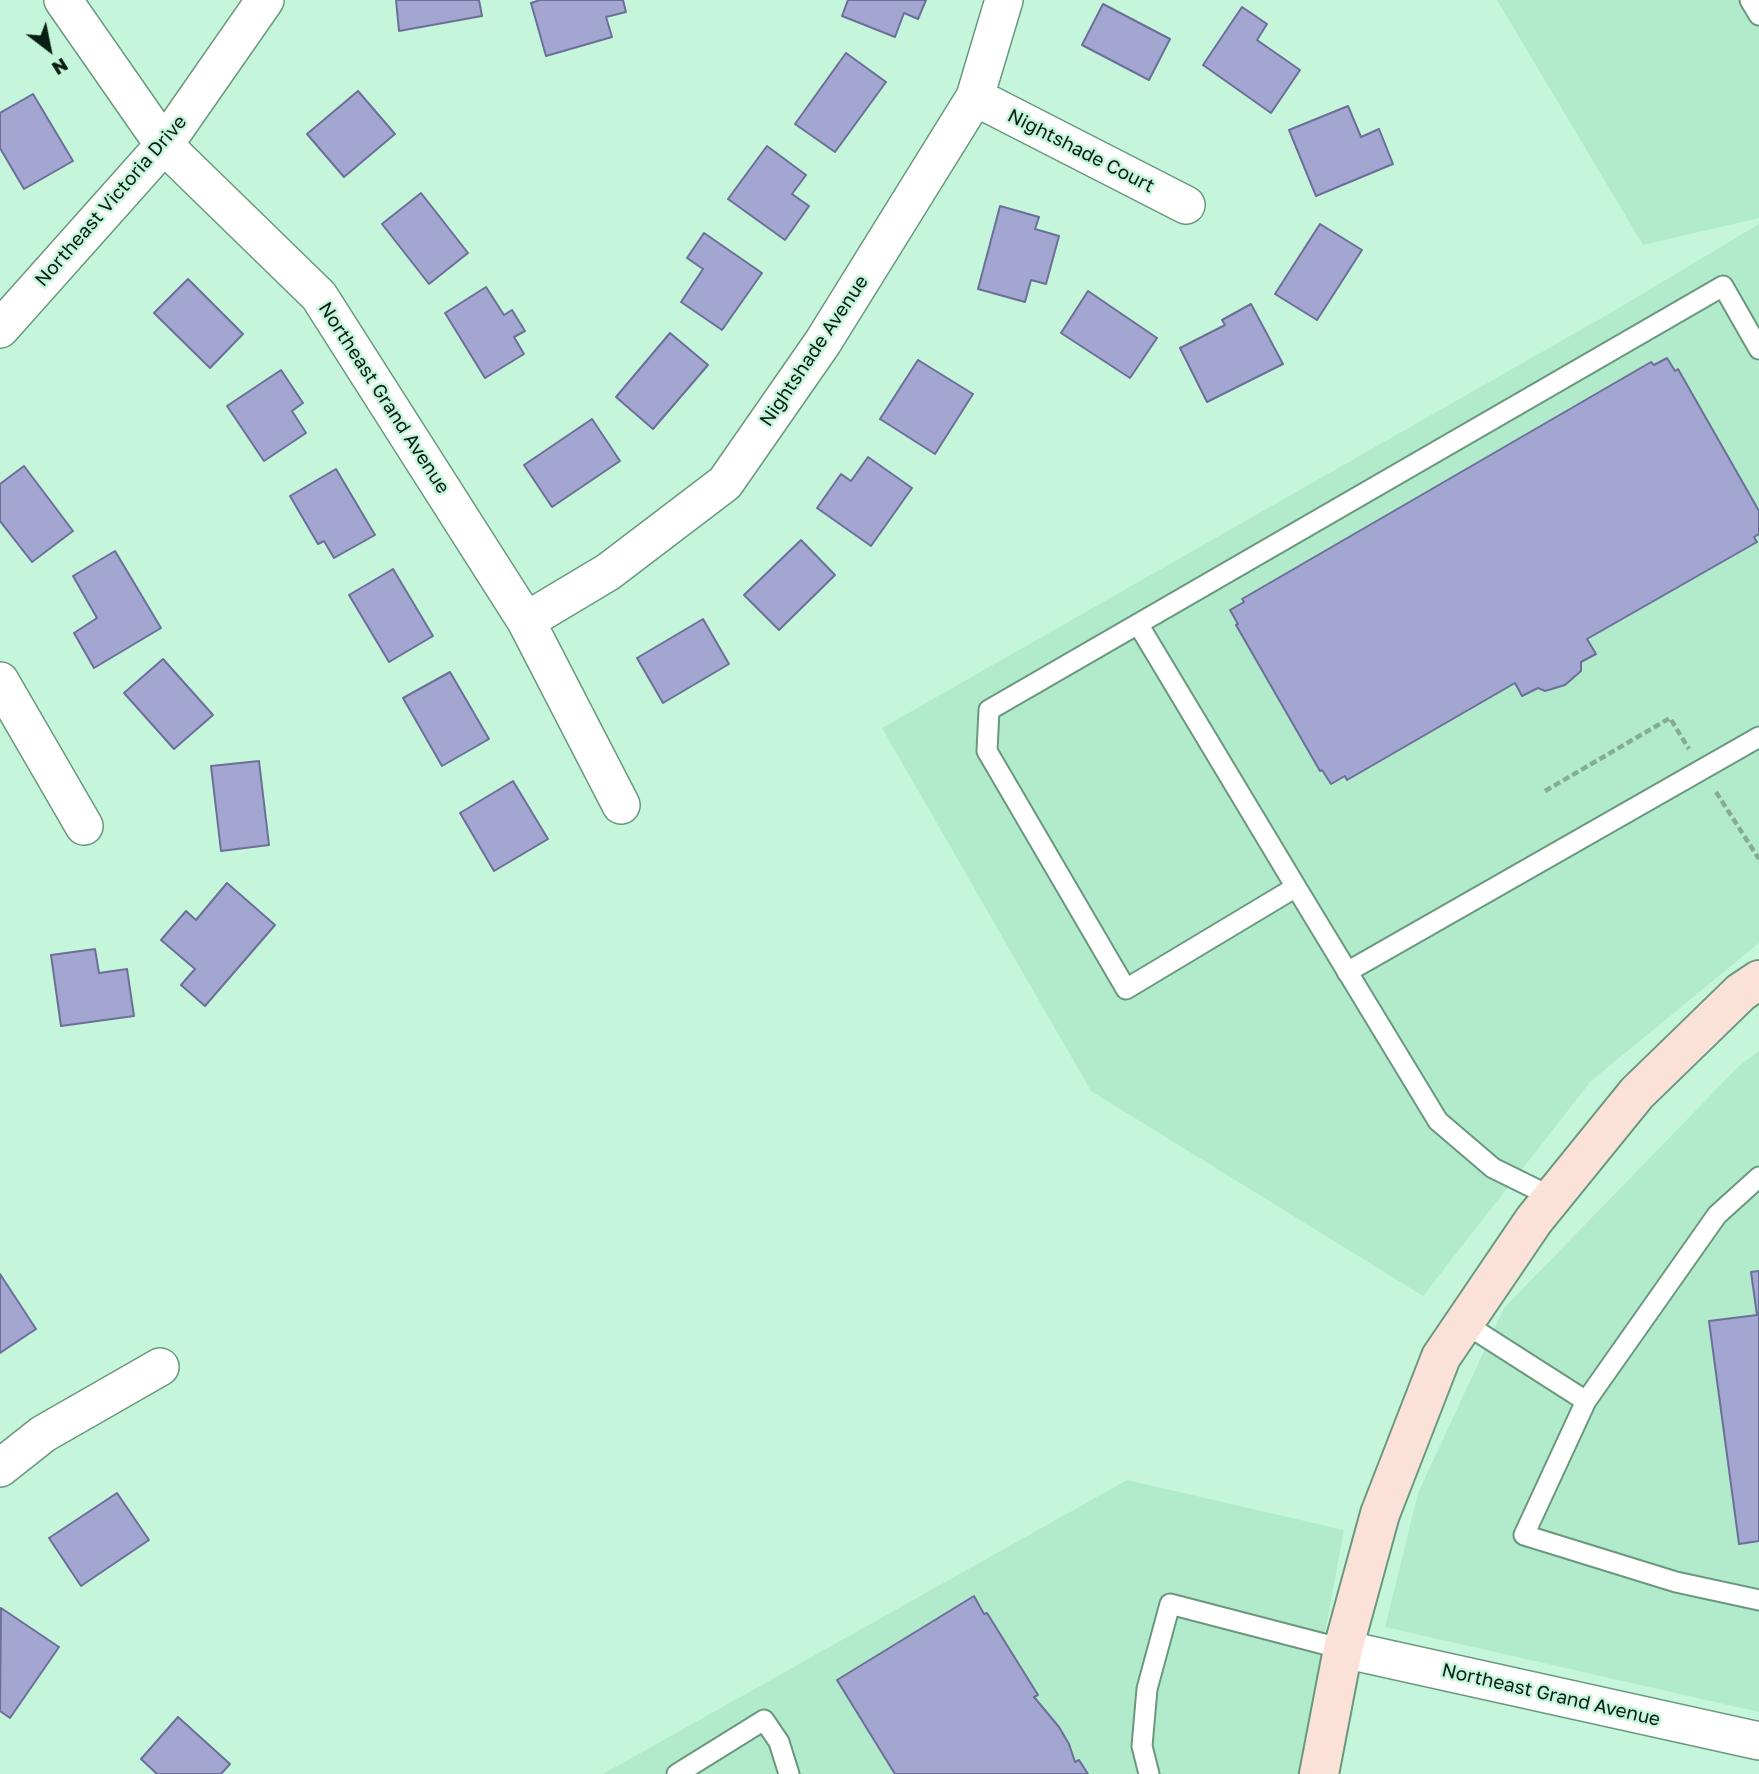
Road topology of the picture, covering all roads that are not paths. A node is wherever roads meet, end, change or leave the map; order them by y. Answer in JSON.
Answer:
{"nodes":[{"id":1,"x":63,"y":0,"type":"edge"},
{"id":2,"x":265,"y":0,"type":"edge"},
{"id":3,"x":1004,"y":0,"type":"edge"},
{"id":4,"x":1751,"y":0,"type":"edge"},
{"id":5,"x":1759,"y":15,"type":"edge"},
{"id":6,"x":975,"y":97,"type":"junction"},
{"id":7,"x":164,"y":145,"type":"junction"},
{"id":8,"x":1186,"y":205,"type":"dead end"},
{"id":9,"x":0,"y":329,"type":"edge"},
{"id":10,"x":1759,"y":349,"type":"edge"},
{"id":11,"x":526,"y":621,"type":"junction"},
{"id":12,"x":1138,"y":624,"type":"junction"},
{"id":13,"x":0,"y":681,"type":"edge"},
{"id":14,"x":1759,"y":737,"type":"edge"},
{"id":15,"x":621,"y":805,"type":"dead end"},
{"id":16,"x":84,"y":826,"type":"dead end"},
{"id":17,"x":1296,"y":887,"type":"junction"},
{"id":18,"x":1347,"y":972,"type":"junction"},
{"id":19,"x":1759,"y":980,"type":"edge"},
{"id":20,"x":1759,"y":1177,"type":"edge"},
{"id":21,"x":1552,"y":1197,"type":"junction"},
{"id":22,"x":1464,"y":1323,"type":"junction"},
{"id":23,"x":160,"y":1367,"type":"dead end"},
{"id":24,"x":1586,"y":1401,"type":"junction"},
{"id":25,"x":0,"y":1468,"type":"edge"},
{"id":26,"x":1759,"y":1600,"type":"edge"},
{"id":27,"x":1343,"y":1649,"type":"junction"},
{"id":28,"x":1759,"y":1741,"type":"edge"},
{"id":29,"x":677,"y":1774,"type":"edge"},
{"id":30,"x":789,"y":1774,"type":"edge"},
{"id":31,"x":1149,"y":1774,"type":"edge"},
{"id":32,"x":1320,"y":1774,"type":"edge"}],
"edges":[{"from":1,"to":7,"type":"street","name":"Northeast Grand Avenue"},
{"from":2,"to":7,"type":"street","name":"Northeast Victoria Drive"},
{"from":3,"to":6,"type":"street","name":"Nightshade Avenue"},
{"from":4,"to":5,"type":"lane"},
{"from":6,"to":8,"type":"street","name":"Nightshade Court"},
{"from":6,"to":11,"type":"street","name":"Nightshade Avenue"},
{"from":7,"to":9,"type":"street","name":"Northeast Victoria Drive"},
{"from":7,"to":11,"type":"street","name":"Northeast Grand Avenue"},
{"from":10,"to":12,"type":"lane"},
{"from":11,"to":15,"type":"street","name":"Northeast Grand Avenue"},
{"from":12,"to":17,"type":"lane"},
{"from":12,"to":17,"type":"lane"},
{"from":13,"to":16,"type":"street"},
{"from":14,"to":18,"type":"lane"},
{"from":17,"to":18,"type":"lane"},
{"from":18,"to":21,"type":"lane"},
{"from":19,"to":21,"type":"street"},
{"from":20,"to":24,"type":"lane"},
{"from":21,"to":22,"type":"street"},
{"from":22,"to":24,"type":"lane"},
{"from":22,"to":27,"type":"street"},
{"from":23,"to":25,"type":"street"},
{"from":24,"to":26,"type":"lane"},
{"from":27,"to":28,"type":"street","name":"Northeast Grand Avenue"},
{"from":27,"to":31,"type":"lane"},
{"from":27,"to":32,"type":"street"},
{"from":29,"to":30,"type":"lane"}]}
